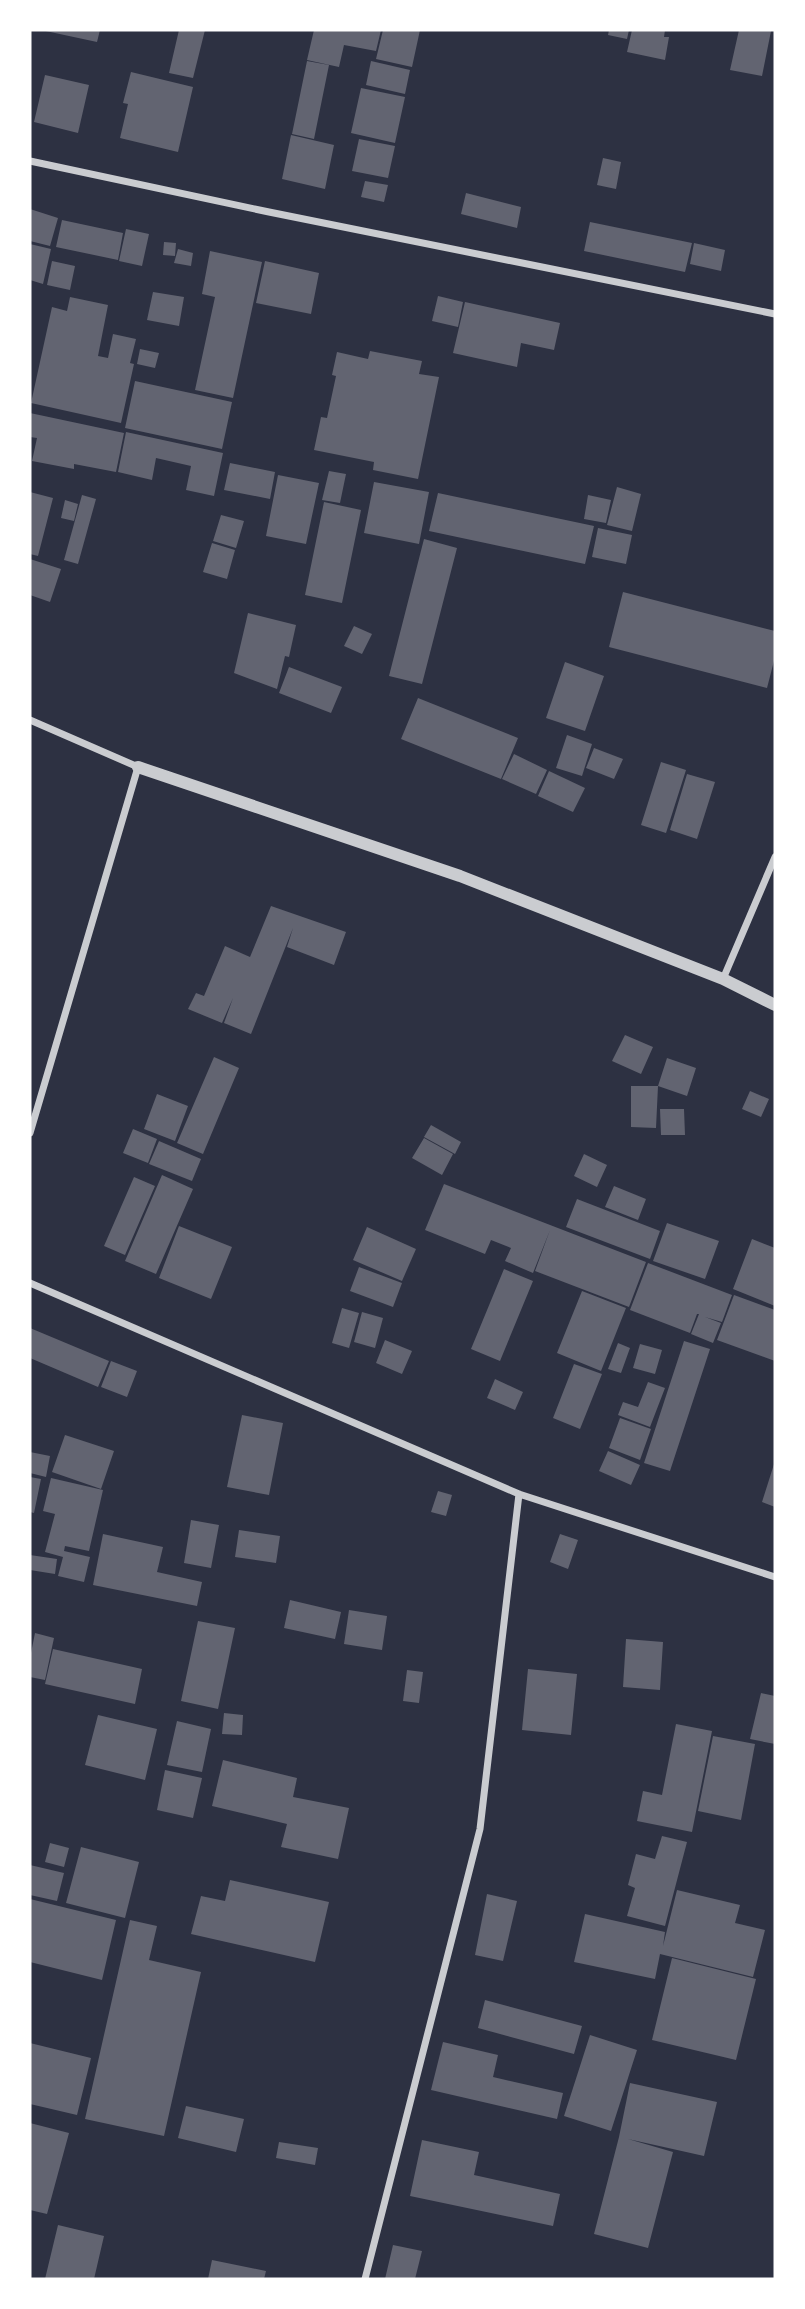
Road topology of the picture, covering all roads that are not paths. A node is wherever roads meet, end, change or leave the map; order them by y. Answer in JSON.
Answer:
{"nodes":[{"id":1,"x":30,"y":160,"type":"edge"},
{"id":2,"x":775,"y":314,"type":"edge"},
{"id":3,"x":30,"y":720,"type":"edge"},
{"id":4,"x":138,"y":767,"type":"junction"},
{"id":5,"x":775,"y":857,"type":"edge"},
{"id":6,"x":723,"y":979,"type":"junction"},
{"id":7,"x":775,"y":1005,"type":"edge"},
{"id":8,"x":30,"y":1133,"type":"edge"},
{"id":9,"x":30,"y":1283,"type":"edge"},
{"id":10,"x":519,"y":1494,"type":"junction"},
{"id":11,"x":775,"y":1577,"type":"edge"},
{"id":12,"x":365,"y":2279,"type":"edge"}],
"edges":[{"from":1,"to":2,"type":"street"},
{"from":3,"to":4,"type":"street"},
{"from":4,"to":6,"type":"street"},
{"from":4,"to":8,"type":"street"},
{"from":5,"to":6,"type":"street"},
{"from":6,"to":7,"type":"street"},
{"from":9,"to":10,"type":"street"},
{"from":10,"to":11,"type":"street"},
{"from":10,"to":12,"type":"street"}]}
